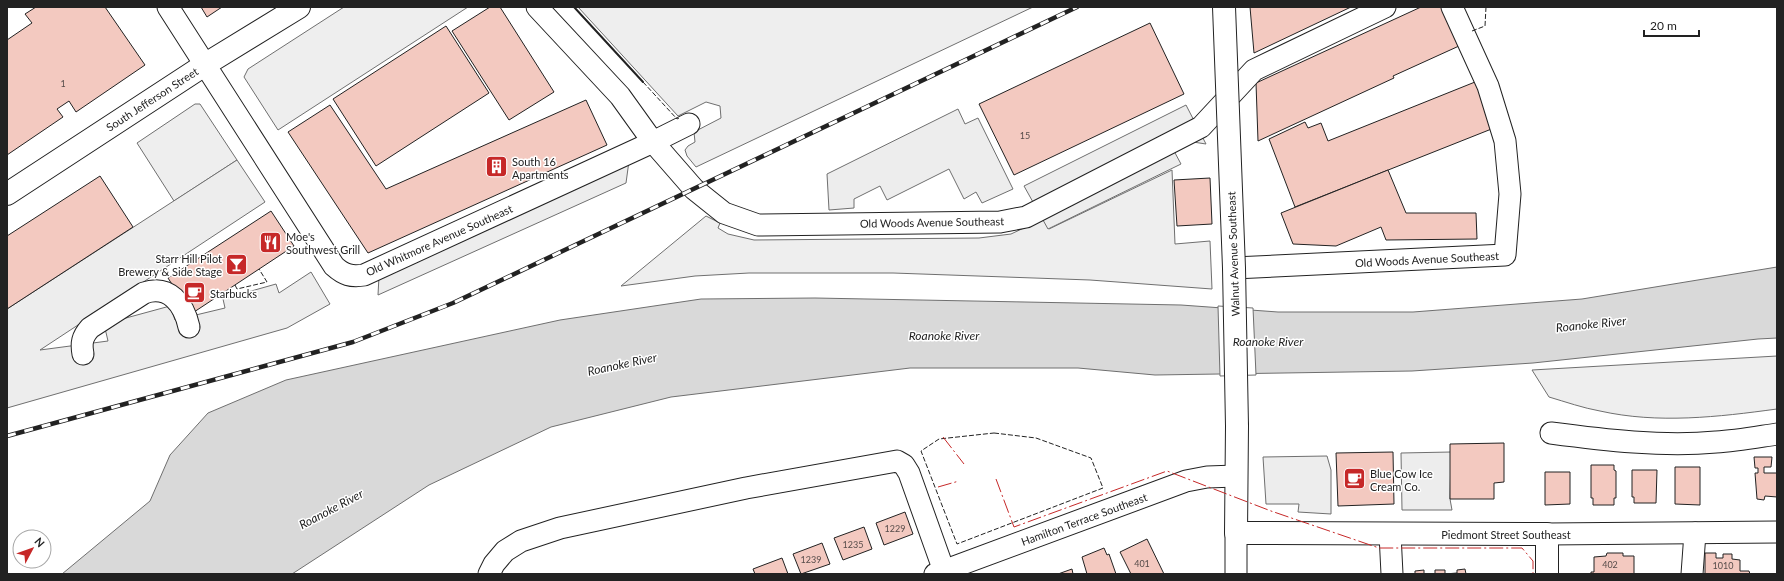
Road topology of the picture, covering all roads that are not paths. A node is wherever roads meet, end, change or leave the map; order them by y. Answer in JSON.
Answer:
{"nodes":[{"id":1,"x":168,"y":7,"type":"edge"},
{"id":2,"x":299,"y":7,"type":"edge"},
{"id":3,"x":537,"y":7,"type":"edge"},
{"id":4,"x":1224,"y":7,"type":"edge"},
{"id":5,"x":1385,"y":7,"type":"edge"},
{"id":6,"x":1452,"y":7,"type":"edge"},
{"id":7,"x":206,"y":64,"type":"junction"},
{"id":8,"x":689,"y":124,"type":"dead end"},
{"id":9,"x":653,"y":142,"type":"junction"},
{"id":10,"x":7,"y":194,"type":"edge"},
{"id":11,"x":1234,"y":268,"type":"junction"},
{"id":12,"x":189,"y":327,"type":"dead end"},
{"id":13,"x":83,"y":354,"type":"dead end"},
{"id":14,"x":1551,"y":433,"type":"dead end"},
{"id":15,"x":1777,"y":434,"type":"edge"},
{"id":16,"x":1236,"y":476,"type":"junction"},
{"id":17,"x":1777,"y":532,"type":"edge"},
{"id":18,"x":1236,"y":533,"type":"junction"},
{"id":19,"x":1695,"y":533,"type":"junction"},
{"id":20,"x":1390,"y":534,"type":"junction"},
{"id":21,"x":1547,"y":534,"type":"junction"},
{"id":22,"x":940,"y":572,"type":"edge"},
{"id":23,"x":489,"y":574,"type":"edge"},
{"id":24,"x":1236,"y":574,"type":"edge"},
{"id":25,"x":1392,"y":574,"type":"edge"},
{"id":26,"x":1547,"y":574,"type":"edge"},
{"id":27,"x":1692,"y":574,"type":"edge"}],
"edges":[{"from":1,"to":7,"type":"street"},
{"from":2,"to":7,"type":"main road","name":"South Jefferson Street"},
{"from":3,"to":9,"type":"street","name":"Old Woods Avenue Southeast"},
{"from":4,"to":11,"type":"main road","name":"Walnut Avenue Southeast","bridge":true},
{"from":5,"to":9,"type":"street","name":"Old Woods Avenue Southeast"},
{"from":6,"to":11,"type":"street","name":"Old Woods Avenue Southeast"},
{"from":7,"to":9,"type":"street","name":"Old Whitmore Avenue Southeast"},
{"from":7,"to":10,"type":"main road","name":"South Jefferson Street"},
{"from":8,"to":9,"type":"street"},
{"from":11,"to":16,"type":"main road","name":"Walnut Avenue Southeast","bridge":true},
{"from":12,"to":13,"type":"street"},
{"from":14,"to":15,"type":"street"},
{"from":16,"to":18,"type":"main road","name":"Walnut Avenue Southeast"},
{"from":16,"to":22,"type":"street","name":"Hamilton Terrace Southeast"},
{"from":17,"to":19,"type":"street","name":"Piedmont Street Southeast"},
{"from":18,"to":20,"type":"main road","name":"Piedmont Street Southeast"},
{"from":18,"to":24,"type":"street","name":"Walnut Avenue Southeast"},
{"from":19,"to":21,"type":"street","name":"Piedmont Street Southeast"},
{"from":19,"to":27,"type":"street"},
{"from":20,"to":21,"type":"main road","name":"Piedmont Street Southeast"},
{"from":20,"to":25,"type":"street"},
{"from":21,"to":26,"type":"main road"},
{"from":22,"to":23,"type":"street"}]}
